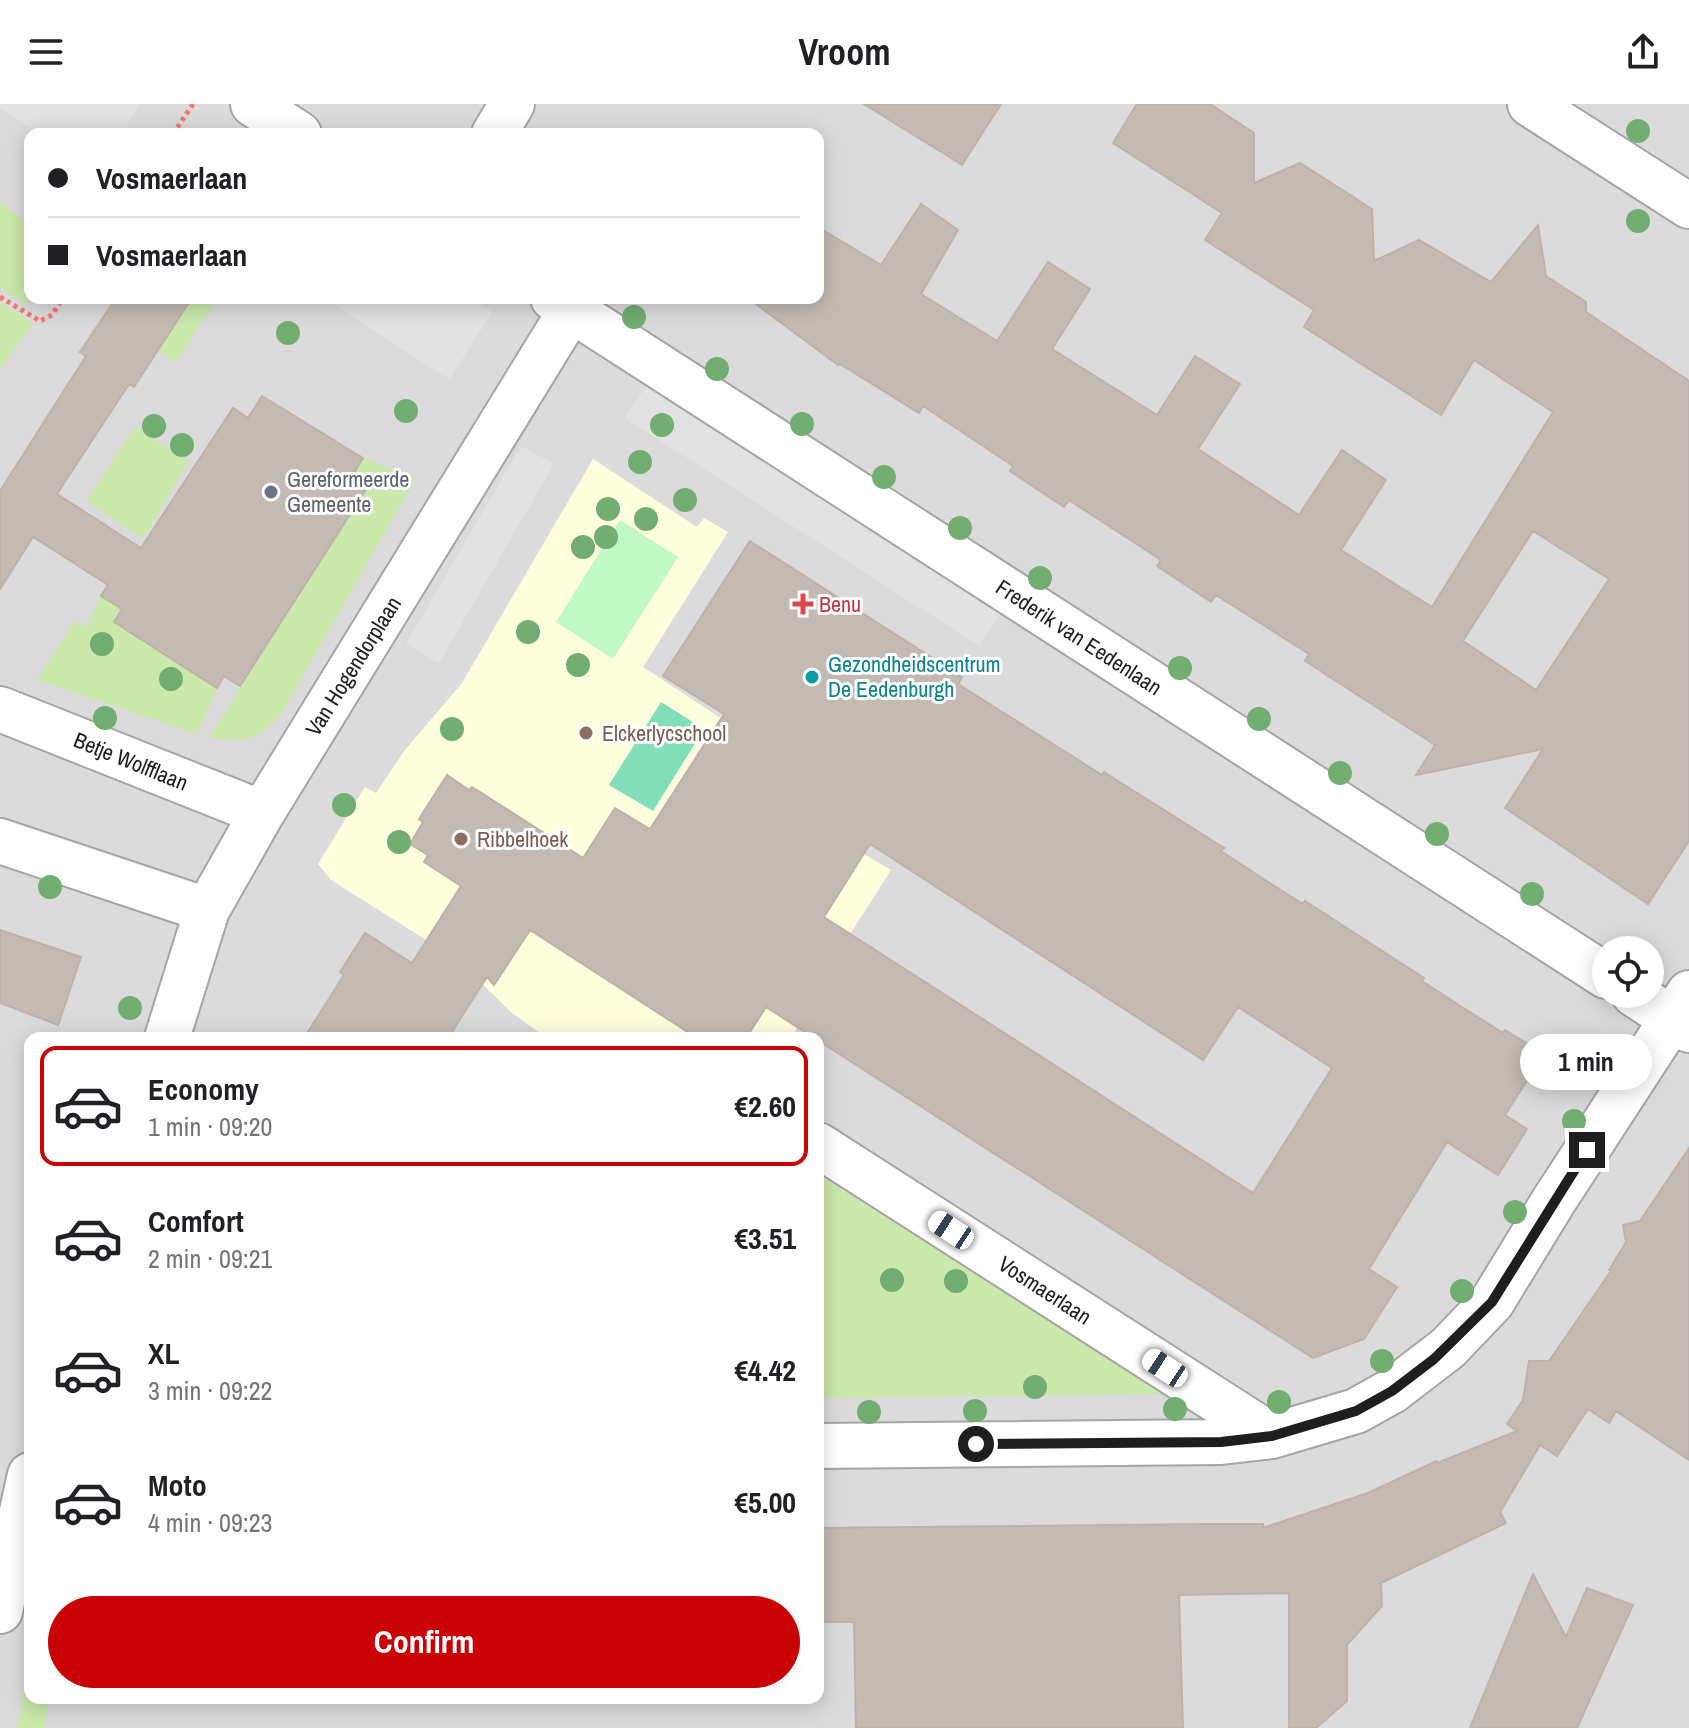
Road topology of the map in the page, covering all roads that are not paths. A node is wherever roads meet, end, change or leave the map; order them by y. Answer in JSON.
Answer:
{"nodes":[{"id":1,"x":253,"y":104,"type":"edge"},
{"id":2,"x":512,"y":104,"type":"edge"},
{"id":3,"x":1530,"y":104,"type":"edge"},
{"id":4,"x":290,"y":128,"type":"edge"},
{"id":5,"x":498,"y":128,"type":"edge"},
{"id":6,"x":1689,"y":206,"type":"edge"},
{"id":7,"x":562,"y":304,"type":"edge"},
{"id":8,"x":0,"y":709,"type":"edge"},
{"id":9,"x":262,"y":813,"type":"junction"},
{"id":10,"x":0,"y":841,"type":"edge"},
{"id":11,"x":207,"y":910,"type":"junction"},
{"id":12,"x":1592,"y":967,"type":"edge"},
{"id":13,"x":1664,"y":1006,"type":"edge"},
{"id":14,"x":1683,"y":1014,"type":"edge"},
{"id":15,"x":169,"y":1032,"type":"edge"},
{"id":16,"x":824,"y":1149,"type":"edge"},
{"id":17,"x":1272,"y":1436,"type":"junction"},
{"id":18,"x":824,"y":1446,"type":"edge"},
{"id":19,"x":24,"y":1502,"type":"edge"},
{"id":20,"x":0,"y":1611,"type":"edge"}],
"edges":[{"from":1,"to":4,"type":"street"},
{"from":2,"to":5,"type":"street"},
{"from":3,"to":6,"type":"street"},
{"from":7,"to":9,"type":"street","name":"Van Hogendorplaan"},
{"from":7,"to":12,"type":"street","name":"Frederik van Eedenlaan"},
{"from":8,"to":9,"type":"street","name":"Betje Wolfflaan"},
{"from":9,"to":11,"type":"street","name":"Van Hogendorplaan"},
{"from":10,"to":11,"type":"street"},
{"from":11,"to":15,"type":"street","name":"Van Hogendorplaan"},
{"from":13,"to":14,"type":"street"},
{"from":14,"to":17,"type":"street"},
{"from":16,"to":17,"type":"street","name":"Vosmaerlaan"},
{"from":17,"to":18,"type":"street"},
{"from":19,"to":20,"type":"street"}]}
